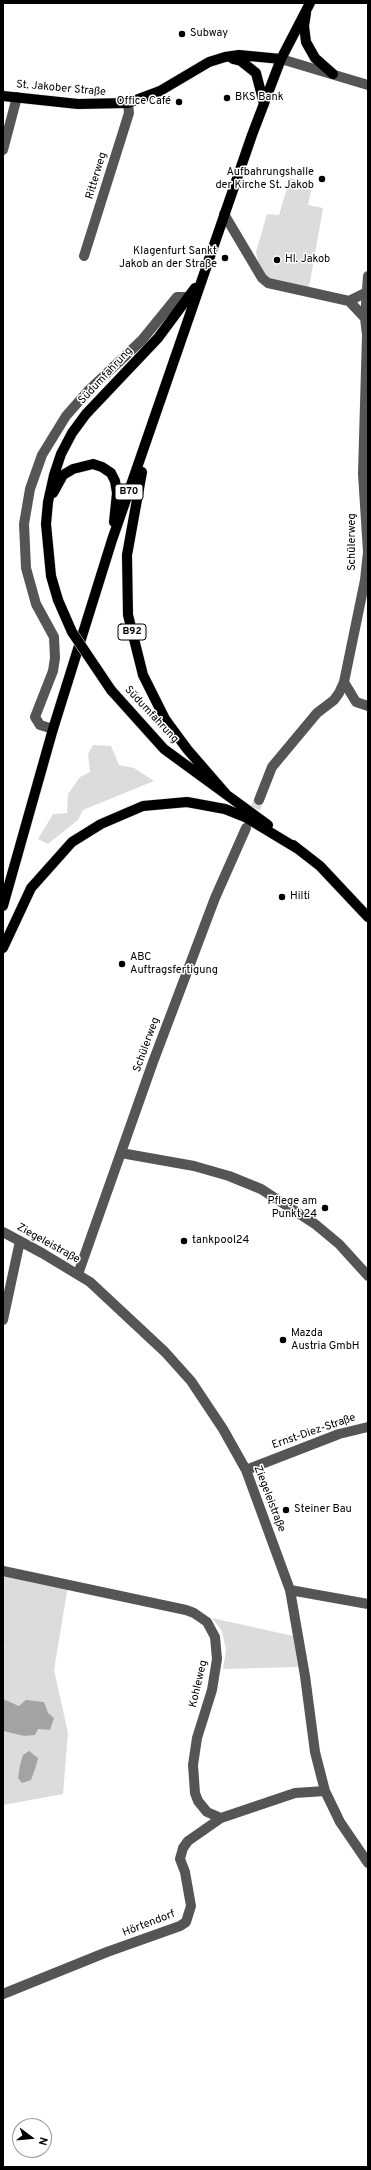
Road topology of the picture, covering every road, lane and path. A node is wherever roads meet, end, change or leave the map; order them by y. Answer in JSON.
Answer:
{"nodes":[{"id":1,"x":308,"y":6,"type":"edge"},
{"id":2,"x":225,"y":57,"type":"junction"},
{"id":3,"x":281,"y":59,"type":"junction"},
{"id":4,"x":333,"y":74,"type":"junction"},
{"id":5,"x":368,"y":85,"type":"edge"},
{"id":6,"x":3,"y":96,"type":"edge"},
{"id":7,"x":17,"y":97,"type":"junction"},
{"id":8,"x":128,"y":103,"type":"junction"},
{"id":9,"x":264,"y":104,"type":"junction"},
{"id":10,"x":3,"y":150,"type":"edge"},
{"id":11,"x":224,"y":214,"type":"junction"},
{"id":12,"x":84,"y":256,"type":"dead end"},
{"id":13,"x":368,"y":276,"type":"edge"},
{"id":14,"x":202,"y":278,"type":"junction"},
{"id":15,"x":367,"y":292,"type":"junction"},
{"id":16,"x":189,"y":297,"type":"junction"},
{"id":17,"x":349,"y":300,"type":"junction"},
{"id":18,"x":365,"y":318,"type":"junction"},
{"id":19,"x":368,"y":335,"type":"edge"},
{"id":20,"x":147,"y":443,"type":"junction"},
{"id":21,"x":48,"y":502,"type":"junction"},
{"id":22,"x":112,"y":540,"type":"junction"},
{"id":23,"x":344,"y":682,"type":"junction"},
{"id":24,"x":334,"y":700,"type":"junction"},
{"id":25,"x":356,"y":702,"type":"junction"},
{"id":26,"x":368,"y":706,"type":"edge"},
{"id":27,"x":53,"y":729,"type":"junction"},
{"id":28,"x":226,"y":794,"type":"junction"},
{"id":29,"x":259,"y":800,"type":"tunnel mouth"},
{"id":30,"x":246,"y":828,"type":"tunnel mouth"},
{"id":31,"x":298,"y":849,"type":"junction"},
{"id":32,"x":3,"y":906,"type":"edge"},
{"id":33,"x":368,"y":917,"type":"edge"},
{"id":34,"x":3,"y":948,"type":"edge"},
{"id":35,"x":122,"y":1153,"type":"junction"},
{"id":36,"x":3,"y":1232,"type":"edge"},
{"id":37,"x":20,"y":1241,"type":"junction"},
{"id":38,"x":78,"y":1274,"type":"junction"},
{"id":39,"x":368,"y":1276,"type":"edge"},
{"id":40,"x":3,"y":1320,"type":"edge"},
{"id":41,"x":368,"y":1427,"type":"edge"},
{"id":42,"x":246,"y":1470,"type":"junction"},
{"id":43,"x":3,"y":1571,"type":"edge"},
{"id":44,"x":290,"y":1590,"type":"junction"},
{"id":45,"x":368,"y":1604,"type":"edge"},
{"id":46,"x":325,"y":1791,"type":"junction"},
{"id":47,"x":221,"y":1818,"type":"junction"},
{"id":48,"x":368,"y":1863,"type":"edge"},
{"id":49,"x":3,"y":1994,"type":"edge"}],
"edges":[{"from":1,"to":3,"type":"main road","number":"B70"},
{"from":1,"to":4,"type":"main road"},
{"from":2,"to":3,"type":"main road","name":"St. Jakober Straße"},
{"from":2,"to":8,"type":"main road","name":"St. Jakober Straße"},
{"from":2,"to":9,"type":"main road"},
{"from":3,"to":4,"type":"street"},
{"from":3,"to":9,"type":"main road","number":"B70"},
{"from":4,"to":5,"type":"street"},
{"from":6,"to":7,"type":"main road","name":"St. Jakober Straße"},
{"from":7,"to":8,"type":"main road","name":"St. Jakober Straße"},
{"from":7,"to":10,"type":"street"},
{"from":8,"to":12,"type":"street","name":"Ritterweg"},
{"from":9,"to":11,"type":"main road","number":"B70"},
{"from":11,"to":14,"type":"main road","number":"B70"},
{"from":11,"to":17,"type":"street"},
{"from":13,"to":15,"type":"street","name":"Schülerweg"},
{"from":14,"to":16,"type":"main road","name":"Südumfahrung","number":"B92"},
{"from":14,"to":20,"type":"main road","number":"B70"},
{"from":15,"to":17,"type":"street"},
{"from":15,"to":18,"type":"street","name":"Schülerweg"},
{"from":16,"to":21,"type":"main road","name":"Südumfahrung","number":"B92"},
{"from":16,"to":27,"type":"street"},
{"from":17,"to":18,"type":"street"},
{"from":18,"to":19,"type":"street","name":"Schülerweg"},
{"from":19,"to":23,"type":"street","name":"Schülerweg"},
{"from":20,"to":22,"type":"main road","number":"B70"},
{"from":20,"to":28,"type":"main road","number":"B92"},
{"from":21,"to":22,"type":"main road","name":"Südumfahrung","number":"B92"},
{"from":21,"to":28,"type":"main road","name":"Südumfahrung","number":"B92","bridge":true},
{"from":22,"to":27,"type":"main road","number":"B70"},
{"from":23,"to":24,"type":"street","name":"Schülerweg"},
{"from":23,"to":25,"type":"street"},
{"from":24,"to":25,"type":"street"},
{"from":24,"to":29,"type":"street","name":"Schülerweg"},
{"from":25,"to":26,"type":"street"},
{"from":27,"to":32,"type":"main road","number":"B70"},
{"from":28,"to":31,"type":"main road","name":"Südumfahrung","number":"B92"},
{"from":30,"to":35,"type":"street","name":"Schülerweg"},
{"from":31,"to":33,"type":"main road","name":"Südumfahrung","number":"B92"},
{"from":31,"to":34,"type":"main road","number":"B92"},
{"from":35,"to":38,"type":"street","name":"Schülerweg"},
{"from":35,"to":39,"type":"street"},
{"from":36,"to":37,"type":"street","name":"Ziegeleistraße"},
{"from":37,"to":38,"type":"street","name":"Ziegeleistraße"},
{"from":37,"to":40,"type":"street"},
{"from":38,"to":42,"type":"street","name":"Ziegeleistraße"},
{"from":41,"to":42,"type":"street","name":"Ernst-Diez-Straße"},
{"from":42,"to":44,"type":"street","name":"Ziegeleistraße"},
{"from":43,"to":47,"type":"street","name":"Kohleweg"},
{"from":44,"to":45,"type":"street"},
{"from":44,"to":46,"type":"street","name":"Ziegeleistraße"},
{"from":46,"to":47,"type":"street"},
{"from":46,"to":48,"type":"street","name":"Ziegeleistraße"},
{"from":47,"to":49,"type":"street","name":"Hörtendorf"}]}
